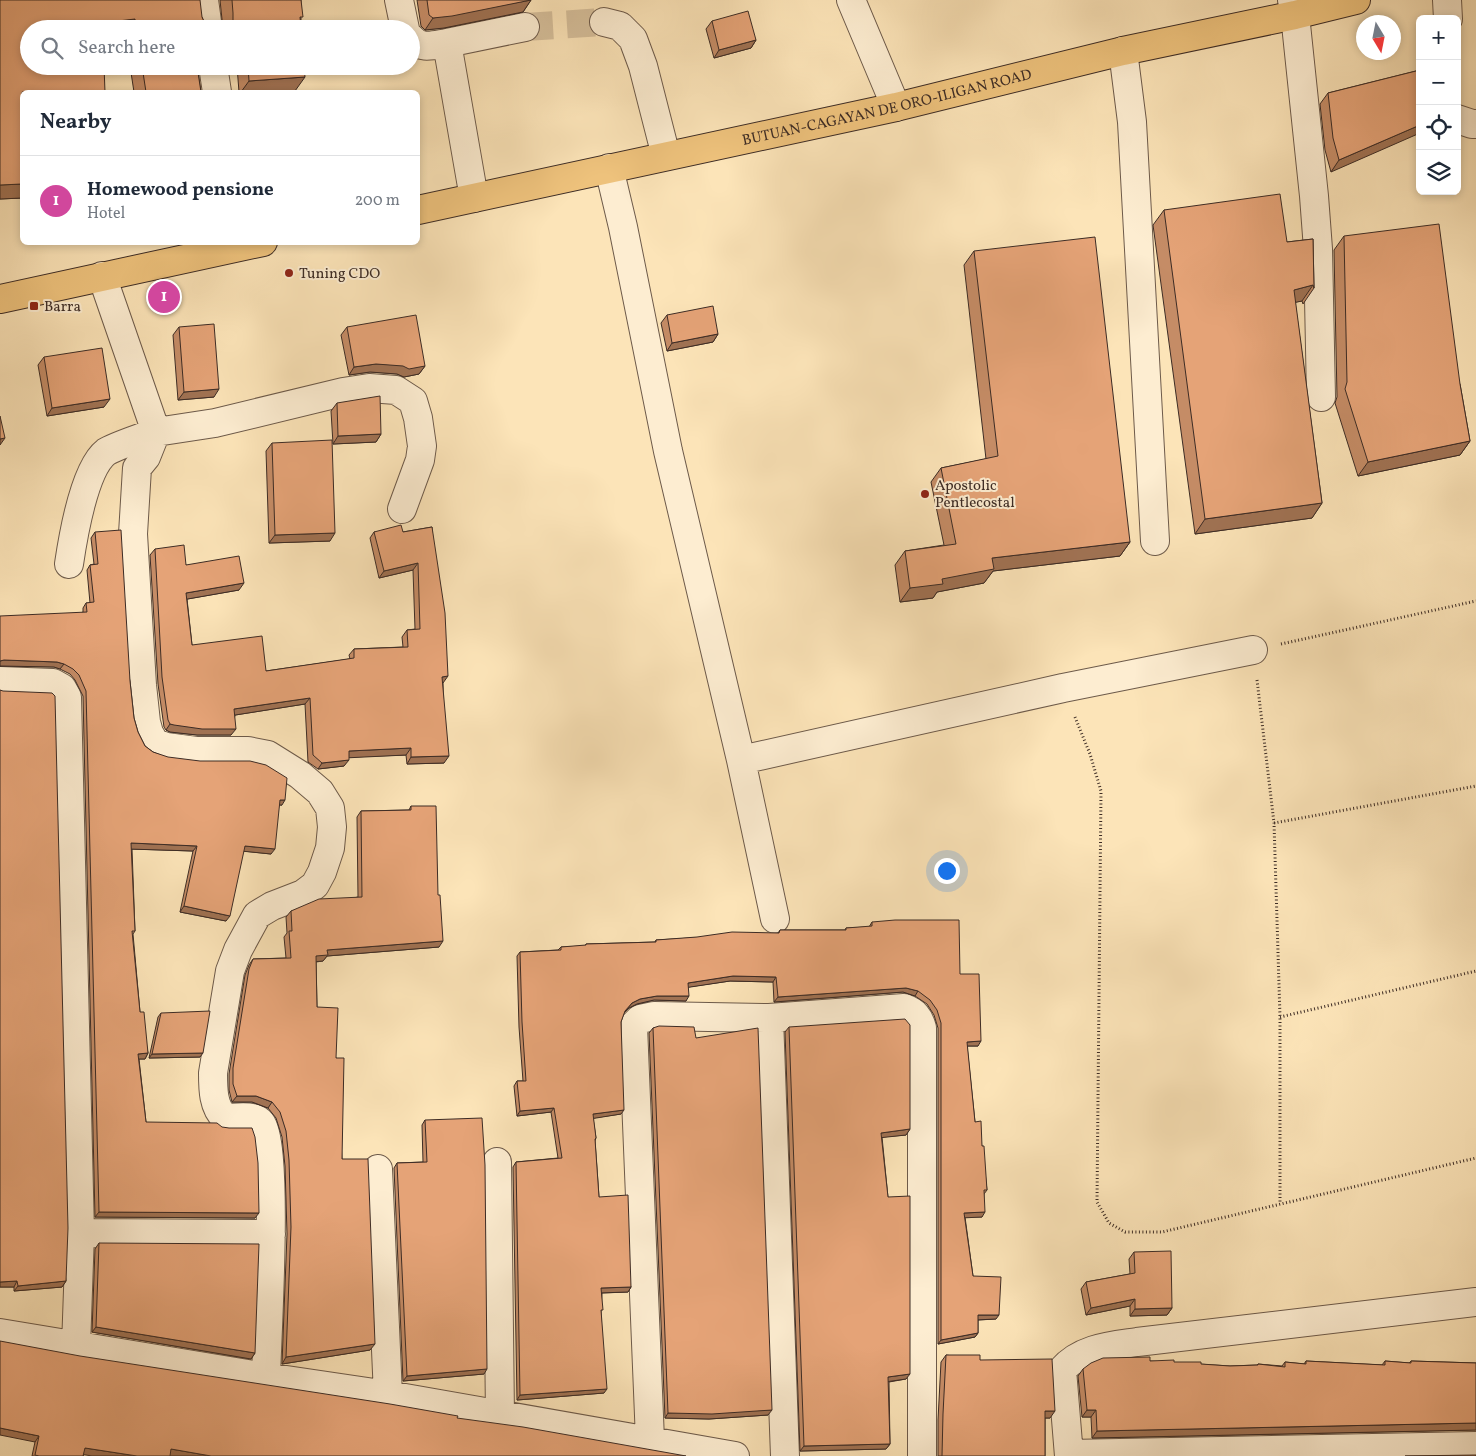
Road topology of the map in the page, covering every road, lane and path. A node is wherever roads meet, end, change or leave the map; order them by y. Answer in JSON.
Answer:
{"nodes":[{"id":1,"x":204,"y":0,"type":"edge"},
{"id":2,"x":399,"y":0,"type":"edge"},
{"id":3,"x":851,"y":0,"type":"edge"},
{"id":4,"x":1356,"y":0,"type":"edge"},
{"id":5,"x":1446,"y":0,"type":"edge"},
{"id":6,"x":1294,"y":7,"type":"edge"},
{"id":7,"x":1448,"y":15,"type":"edge"},
{"id":8,"x":207,"y":20,"type":"edge"},
{"id":9,"x":403,"y":20,"type":"edge"},
{"id":10,"x":604,"y":22,"type":"tunnel mouth"},
{"id":11,"x":525,"y":27,"type":"tunnel mouth"},
{"id":12,"x":446,"y":43,"type":"junction"},
{"id":13,"x":420,"y":44,"type":"edge"},
{"id":14,"x":1123,"y":51,"type":"junction"},
{"id":15,"x":214,"y":75,"type":"edge"},
{"id":16,"x":217,"y":90,"type":"edge"},
{"id":17,"x":896,"y":107,"type":"junction"},
{"id":18,"x":1461,"y":120,"type":"edge"},
{"id":19,"x":1476,"y":124,"type":"edge"},
{"id":20,"x":666,"y":156,"type":"junction"},
{"id":21,"x":609,"y":168,"type":"junction"},
{"id":22,"x":474,"y":198,"type":"junction"},
{"id":23,"x":420,"y":210,"type":"edge"},
{"id":24,"x":245,"y":245,"type":"edge"},
{"id":25,"x":102,"y":276,"type":"junction"},
{"id":26,"x":0,"y":299,"type":"edge"},
{"id":27,"x":1321,"y":396,"type":"dead end"},
{"id":28,"x":156,"y":432,"type":"junction"},
{"id":29,"x":402,"y":509,"type":"dead end"},
{"id":30,"x":1155,"y":542,"type":"dead end"},
{"id":31,"x":69,"y":564,"type":"dead end"},
{"id":32,"x":1476,"y":601,"type":"edge"},
{"id":33,"x":1253,"y":650,"type":"junction"},
{"id":34,"x":0,"y":682,"type":"edge"},
{"id":35,"x":1063,"y":688,"type":"junction"},
{"id":36,"x":740,"y":760,"type":"junction"},
{"id":37,"x":1476,"y":786,"type":"edge"},
{"id":38,"x":1274,"y":823,"type":"junction"},
{"id":39,"x":775,"y":919,"type":"dead end"},
{"id":40,"x":1476,"y":971,"type":"edge"},
{"id":41,"x":1280,"y":1017,"type":"junction"},
{"id":42,"x":769,"y":1018,"type":"junction"},
{"id":43,"x":1476,"y":1158,"type":"edge"},
{"id":44,"x":497,"y":1162,"type":"dead end"},
{"id":45,"x":378,"y":1169,"type":"dead end"},
{"id":46,"x":1280,"y":1204,"type":"junction"},
{"id":47,"x":80,"y":1233,"type":"junction"},
{"id":48,"x":271,"y":1234,"type":"junction"},
{"id":49,"x":1476,"y":1302,"type":"edge"},
{"id":50,"x":0,"y":1333,"type":"edge"},
{"id":51,"x":76,"y":1346,"type":"junction"},
{"id":52,"x":266,"y":1377,"type":"junction"},
{"id":53,"x":388,"y":1395,"type":"junction"},
{"id":54,"x":500,"y":1416,"type":"junction"},
{"id":55,"x":650,"y":1440,"type":"junction"},
{"id":56,"x":1476,"y":1446,"type":"edge"},
{"id":57,"x":1069,"y":1455,"type":"edge"},
{"id":58,"x":735,"y":1456,"type":"edge"},
{"id":59,"x":785,"y":1456,"type":"edge"},
{"id":60,"x":922,"y":1456,"type":"edge"}],
"edges":[{"from":1,"to":8,"type":"street"},
{"from":2,"to":9,"type":"street"},
{"from":3,"to":17,"type":"street"},
{"from":4,"to":6,"type":"highway","name":"BUTUAN-CAGAYAN DE ORO-ILIGAN ROAD"},
{"from":5,"to":7,"type":"street"},
{"from":6,"to":14,"type":"highway","name":"BUTUAN-CAGAYAN DE ORO-ILIGAN ROAD"},
{"from":6,"to":27,"type":"street"},
{"from":10,"to":20,"type":"street"},
{"from":11,"to":12,"type":"street"},
{"from":12,"to":13,"type":"street"},
{"from":12,"to":22,"type":"street"},
{"from":14,"to":17,"type":"highway","name":"BUTUAN-CAGAYAN DE ORO-ILIGAN ROAD"},
{"from":14,"to":30,"type":"street"},
{"from":15,"to":16,"type":"street"},
{"from":17,"to":20,"type":"highway","name":"BUTUAN-CAGAYAN DE ORO-ILIGAN ROAD"},
{"from":18,"to":19,"type":"street"},
{"from":20,"to":21,"type":"highway","name":"BUTUAN-CAGAYAN DE ORO-ILIGAN ROAD"},
{"from":21,"to":22,"type":"highway","name":"BUTUAN-CAGAYAN DE ORO-ILIGAN ROAD"},
{"from":21,"to":36,"type":"street"},
{"from":22,"to":23,"type":"highway","name":"BUTUAN-CAGAYAN DE ORO-ILIGAN ROAD"},
{"from":24,"to":25,"type":"highway"},
{"from":25,"to":26,"type":"highway"},
{"from":25,"to":28,"type":"street"},
{"from":28,"to":29,"type":"street"},
{"from":28,"to":31,"type":"street"},
{"from":28,"to":48,"type":"street"},
{"from":32,"to":33,"type":"path"},
{"from":33,"to":35,"type":"street"},
{"from":33,"to":38,"type":"path"},
{"from":34,"to":47,"type":"street"},
{"from":35,"to":36,"type":"street"},
{"from":35,"to":46,"type":"path"},
{"from":36,"to":39,"type":"street"},
{"from":37,"to":38,"type":"path"},
{"from":38,"to":41,"type":"path"},
{"from":40,"to":41,"type":"path"},
{"from":41,"to":46,"type":"path"},
{"from":42,"to":55,"type":"street"},
{"from":42,"to":59,"type":"street"},
{"from":42,"to":60,"type":"street"},
{"from":43,"to":46,"type":"path"},
{"from":44,"to":54,"type":"street"},
{"from":45,"to":53,"type":"street"},
{"from":47,"to":48,"type":"street"},
{"from":47,"to":51,"type":"street"},
{"from":48,"to":52,"type":"street"},
{"from":49,"to":57,"type":"street"},
{"from":50,"to":51,"type":"street"},
{"from":51,"to":52,"type":"street"},
{"from":52,"to":53,"type":"street"},
{"from":53,"to":54,"type":"street"},
{"from":54,"to":55,"type":"street"},
{"from":55,"to":58,"type":"street"},
{"from":56,"to":57,"type":"street"}]}
